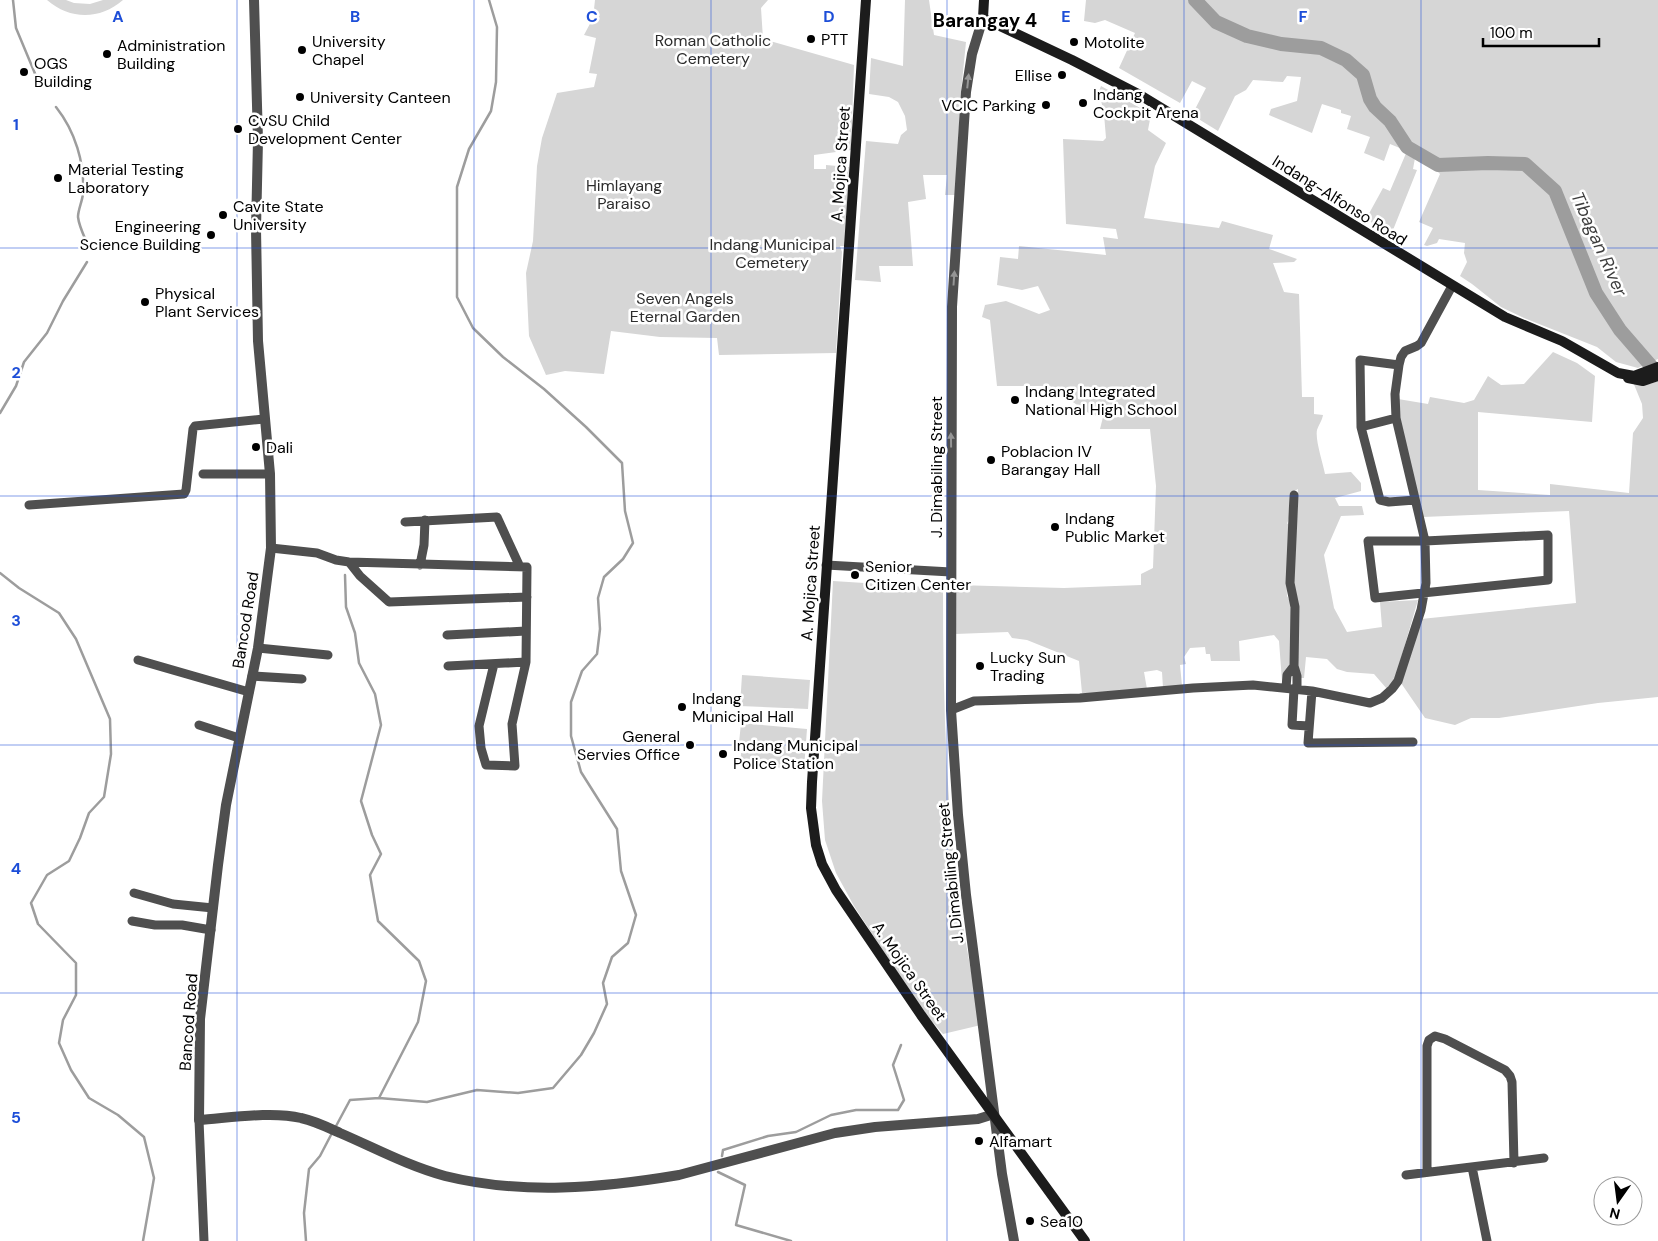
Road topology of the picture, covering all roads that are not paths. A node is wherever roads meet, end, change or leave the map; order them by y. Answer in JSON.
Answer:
{"nodes":[{"id":1,"x":254,"y":0,"type":"edge"},
{"id":2,"x":866,"y":0,"type":"edge"},
{"id":3,"x":984,"y":0,"type":"edge"},
{"id":4,"x":983,"y":18,"type":"junction"},
{"id":5,"x":1452,"y":286,"type":"junction"},
{"id":6,"x":1399,"y":365,"type":"junction"},
{"id":7,"x":1658,"y":367,"type":"edge"},
{"id":8,"x":1649,"y":377,"type":"edge"},
{"id":9,"x":1396,"y":418,"type":"junction"},
{"id":10,"x":264,"y":419,"type":"junction"},
{"id":11,"x":1361,"y":427,"type":"junction"},
{"id":12,"x":203,"y":474,"type":"dead end"},
{"id":13,"x":270,"y":474,"type":"junction"},
{"id":14,"x":1294,"y":495,"type":"dead end"},
{"id":15,"x":1415,"y":500,"type":"junction"},
{"id":16,"x":29,"y":505,"type":"dead end"},
{"id":17,"x":425,"y":520,"type":"junction"},
{"id":18,"x":405,"y":522,"type":"dead end"},
{"id":19,"x":1425,"y":541,"type":"junction"},
{"id":20,"x":271,"y":548,"type":"junction"},
{"id":21,"x":349,"y":562,"type":"junction"},
{"id":22,"x":420,"y":565,"type":"junction"},
{"id":23,"x":826,"y":565,"type":"junction"},
{"id":24,"x":520,"y":567,"type":"junction"},
{"id":25,"x":951,"y":572,"type":"junction"},
{"id":26,"x":1425,"y":594,"type":"junction"},
{"id":27,"x":527,"y":597,"type":"junction"},
{"id":28,"x":526,"y":631,"type":"junction"},
{"id":29,"x":447,"y":635,"type":"dead end"},
{"id":30,"x":258,"y":648,"type":"junction"},
{"id":31,"x":328,"y":655,"type":"dead end"},
{"id":32,"x":138,"y":660,"type":"dead end"},
{"id":33,"x":526,"y":662,"type":"junction"},
{"id":34,"x":494,"y":664,"type":"junction"},
{"id":35,"x":448,"y":666,"type":"dead end"},
{"id":36,"x":252,"y":676,"type":"junction"},
{"id":37,"x":302,"y":679,"type":"dead end"},
{"id":38,"x":1292,"y":689,"type":"junction"},
{"id":39,"x":249,"y":692,"type":"junction"},
{"id":40,"x":1312,"y":692,"type":"junction"},
{"id":41,"x":951,"y":710,"type":"junction"},
{"id":42,"x":199,"y":725,"type":"dead end"},
{"id":43,"x":1309,"y":726,"type":"junction"},
{"id":44,"x":239,"y":738,"type":"junction"},
{"id":45,"x":1413,"y":742,"type":"dead end"},
{"id":46,"x":134,"y":893,"type":"dead end"},
{"id":47,"x":213,"y":908,"type":"junction"},
{"id":48,"x":132,"y":920,"type":"dead end"},
{"id":49,"x":211,"y":930,"type":"junction"},
{"id":50,"x":994,"y":1114,"type":"junction"},
{"id":51,"x":199,"y":1120,"type":"junction"},
{"id":52,"x":1544,"y":1158,"type":"dead end"},
{"id":53,"x":1514,"y":1162,"type":"junction"},
{"id":54,"x":1472,"y":1167,"type":"junction"},
{"id":55,"x":1427,"y":1172,"type":"junction"},
{"id":56,"x":1406,"y":1175,"type":"dead end"},
{"id":57,"x":204,"y":1241,"type":"edge"},
{"id":58,"x":1014,"y":1241,"type":"edge"},
{"id":59,"x":1085,"y":1241,"type":"edge"},
{"id":60,"x":1487,"y":1241,"type":"edge"}],
"edges":[{"from":1,"to":10,"type":"street","name":"Bancod Road"},
{"from":2,"to":23,"type":"main road","name":"A. Mojica Street"},
{"from":3,"to":4,"type":"main road","name":"J. Dimabiling Street"},
{"from":4,"to":5,"type":"main road","name":"Indang-Alfonso Road"},
{"from":25,"to":4,"type":"street","name":"J. Dimabiling Street","one_way":true},
{"from":5,"to":6,"type":"street"},
{"from":5,"to":8,"type":"main road","name":"Indang-Alfonso Road"},
{"from":6,"to":9,"type":"street"},
{"from":6,"to":11,"type":"street"},
{"from":7,"to":8,"type":"main road","name":"Indang-Alfonso Road"},
{"from":9,"to":11,"type":"street"},
{"from":9,"to":15,"type":"street"},
{"from":10,"to":13,"type":"street","name":"Bancod Road"},
{"from":10,"to":16,"type":"street"},
{"from":11,"to":15,"type":"street"},
{"from":12,"to":13,"type":"street"},
{"from":13,"to":20,"type":"street","name":"Bancod Road"},
{"from":14,"to":38,"type":"street"},
{"from":15,"to":19,"type":"street"},
{"from":17,"to":18,"type":"street"},
{"from":17,"to":22,"type":"street"},
{"from":17,"to":24,"type":"street"},
{"from":19,"to":26,"type":"street"},
{"from":19,"to":26,"type":"street"},
{"from":19,"to":26,"type":"street"},
{"from":20,"to":21,"type":"street"},
{"from":20,"to":30,"type":"street","name":"Bancod Road"},
{"from":21,"to":22,"type":"street"},
{"from":21,"to":27,"type":"street"},
{"from":22,"to":24,"type":"street"},
{"from":23,"to":25,"type":"street"},
{"from":23,"to":50,"type":"main road","name":"A. Mojica Street"},
{"from":24,"to":27,"type":"street"},
{"from":25,"to":41,"type":"street","name":"J. Dimabiling Street"},
{"from":26,"to":40,"type":"street"},
{"from":27,"to":28,"type":"street"},
{"from":28,"to":29,"type":"street"},
{"from":28,"to":33,"type":"street"},
{"from":30,"to":31,"type":"street"},
{"from":30,"to":36,"type":"street","name":"Bancod Road"},
{"from":32,"to":39,"type":"street"},
{"from":33,"to":34,"type":"street"},
{"from":33,"to":34,"type":"street"},
{"from":34,"to":35,"type":"street"},
{"from":36,"to":37,"type":"street"},
{"from":36,"to":39,"type":"street","name":"Bancod Road"},
{"from":38,"to":40,"type":"street"},
{"from":38,"to":41,"type":"street"},
{"from":38,"to":43,"type":"street"},
{"from":39,"to":44,"type":"street","name":"Bancod Road"},
{"from":40,"to":43,"type":"street"},
{"from":41,"to":50,"type":"street","name":"J. Dimabiling Street"},
{"from":42,"to":44,"type":"street"},
{"from":43,"to":45,"type":"street"},
{"from":44,"to":47,"type":"street","name":"Bancod Road"},
{"from":46,"to":47,"type":"street"},
{"from":47,"to":49,"type":"street","name":"Bancod Road"},
{"from":48,"to":49,"type":"street"},
{"from":49,"to":51,"type":"street","name":"Bancod Road"},
{"from":50,"to":51,"type":"street"},
{"from":50,"to":58,"type":"street","name":"J. Dimabiling Street"},
{"from":50,"to":59,"type":"main road","name":"A. Mojica Street"},
{"from":51,"to":57,"type":"street","name":"Bancod Road"},
{"from":52,"to":53,"type":"street"},
{"from":53,"to":54,"type":"street"},
{"from":53,"to":55,"type":"street"},
{"from":54,"to":55,"type":"street"},
{"from":54,"to":60,"type":"street"},
{"from":55,"to":56,"type":"street"}]}
